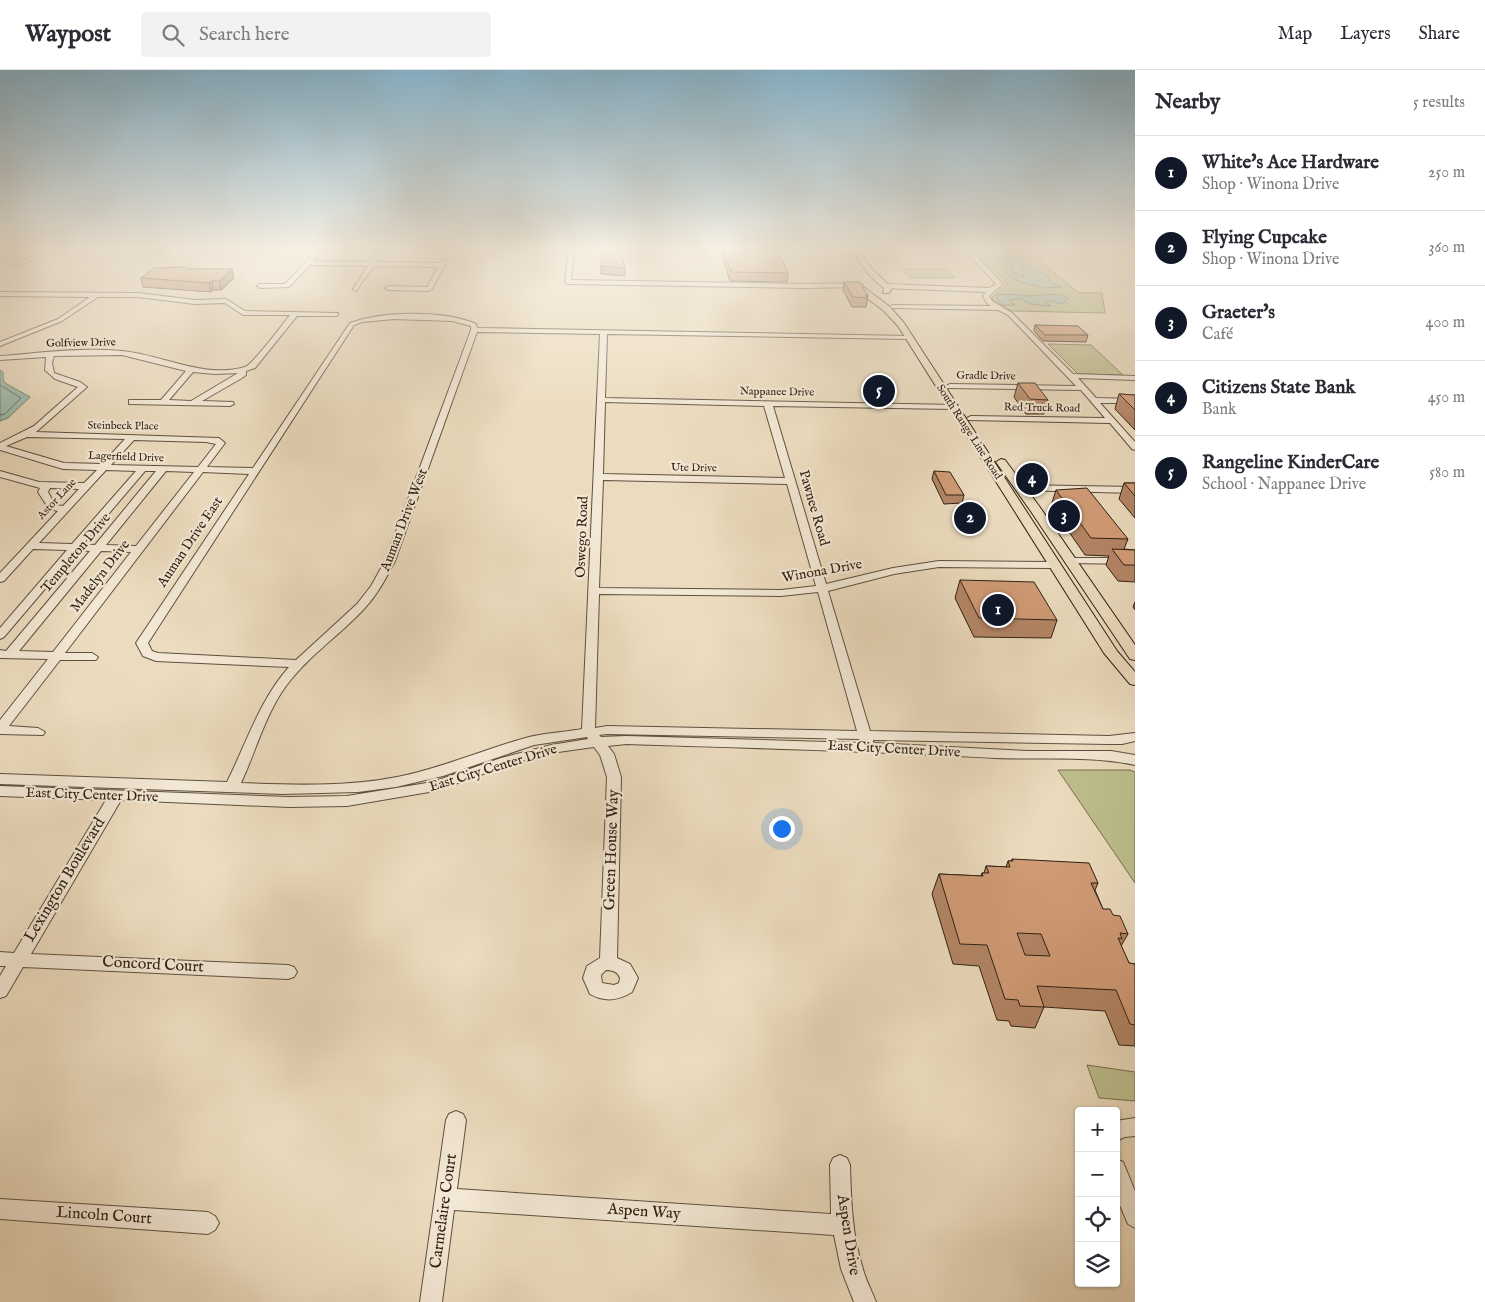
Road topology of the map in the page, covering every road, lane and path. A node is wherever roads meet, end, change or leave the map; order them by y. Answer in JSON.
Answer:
{"nodes":[{"id":1,"x":83,"y":304,"type":"edge"},
{"id":2,"x":231,"y":304,"type":"edge"},
{"id":3,"x":882,"y":304,"type":"edge"},
{"id":4,"x":890,"y":304,"type":"edge"},
{"id":5,"x":995,"y":304,"type":"edge"},
{"id":6,"x":893,"y":307,"type":"junction"},
{"id":7,"x":1000,"y":308,"type":"junction"},
{"id":8,"x":295,"y":314,"type":"junction"},
{"id":9,"x":336,"y":314,"type":"dead end"},
{"id":10,"x":474,"y":330,"type":"junction"},
{"id":11,"x":604,"y":332,"type":"junction"},
{"id":12,"x":907,"y":338,"type":"junction"},
{"id":13,"x":0,"y":344,"type":"edge"},
{"id":14,"x":51,"y":354,"type":"junction"},
{"id":15,"x":0,"y":358,"type":"edge"},
{"id":16,"x":242,"y":369,"type":"junction"},
{"id":17,"x":191,"y":370,"type":"junction"},
{"id":18,"x":1071,"y":376,"type":"junction"},
{"id":19,"x":1135,"y":378,"type":"edge"},
{"id":20,"x":950,"y":386,"type":"junction"},
{"id":21,"x":1083,"y":388,"type":"junction"},
{"id":22,"x":602,"y":400,"type":"junction"},
{"id":23,"x":1093,"y":400,"type":"junction"},
{"id":24,"x":1135,"y":401,"type":"edge"},
{"id":25,"x":132,"y":402,"type":"dead end"},
{"id":26,"x":163,"y":403,"type":"junction"},
{"id":27,"x":193,"y":403,"type":"junction"},
{"id":28,"x":230,"y":404,"type":"dead end"},
{"id":29,"x":768,"y":404,"type":"junction"},
{"id":30,"x":952,"y":407,"type":"junction"},
{"id":31,"x":971,"y":418,"type":"junction"},
{"id":32,"x":1113,"y":421,"type":"junction"},
{"id":33,"x":27,"y":434,"type":"junction"},
{"id":34,"x":132,"y":438,"type":"junction"},
{"id":35,"x":218,"y":441,"type":"joint"},
{"id":36,"x":0,"y":446,"type":"edge"},
{"id":37,"x":1135,"y":447,"type":"edge"},
{"id":38,"x":104,"y":468,"type":"junction"},
{"id":39,"x":142,"y":469,"type":"junction"},
{"id":40,"x":163,"y":469,"type":"junction"},
{"id":41,"x":202,"y":470,"type":"junction"},
{"id":42,"x":254,"y":471,"type":"junction"},
{"id":43,"x":0,"y":474,"type":"edge"},
{"id":44,"x":598,"y":477,"type":"junction"},
{"id":45,"x":790,"y":481,"type":"junction"},
{"id":46,"x":46,"y":486,"type":"junction"},
{"id":47,"x":86,"y":486,"type":"junction"},
{"id":48,"x":1020,"y":488,"type":"junction"},
{"id":49,"x":1135,"y":490,"type":"edge"},
{"id":50,"x":66,"y":509,"type":"junction"},
{"id":51,"x":31,"y":546,"type":"junction"},
{"id":52,"x":76,"y":548,"type":"junction"},
{"id":53,"x":98,"y":548,"type":"junction"},
{"id":54,"x":140,"y":549,"type":"junction"},
{"id":55,"x":1072,"y":561,"type":"junction"},
{"id":56,"x":1135,"y":562,"type":"edge"},
{"id":57,"x":1054,"y":565,"type":"junction"},
{"id":58,"x":0,"y":579,"type":"edge"},
{"id":59,"x":822,"y":589,"type":"junction"},
{"id":60,"x":594,"y":590,"type":"junction"},
{"id":61,"x":0,"y":635,"type":"edge"},
{"id":62,"x":5,"y":654,"type":"edge"},
{"id":63,"x":57,"y":656,"type":"junction"},
{"id":64,"x":1135,"y":656,"type":"edge"},
{"id":65,"x":92,"y":657,"type":"dead end"},
{"id":66,"x":297,"y":664,"type":"junction"},
{"id":67,"x":1135,"y":681,"type":"edge"},
{"id":68,"x":0,"y":730,"type":"edge"},
{"id":69,"x":38,"y":732,"type":"dead end"},
{"id":70,"x":592,"y":736,"type":"junction"},
{"id":71,"x":1135,"y":737,"type":"edge"},
{"id":72,"x":867,"y":741,"type":"junction"},
{"id":73,"x":1135,"y":760,"type":"edge"},
{"id":74,"x":0,"y":779,"type":"edge"},
{"id":75,"x":232,"y":787,"type":"junction"},
{"id":76,"x":0,"y":791,"type":"edge"},
{"id":77,"x":116,"y":796,"type":"junction"},
{"id":78,"x":0,"y":959,"type":"edge"},
{"id":79,"x":18,"y":960,"type":"junction"},
{"id":80,"x":608,"y":963,"type":"dead end"},
{"id":81,"x":288,"y":972,"type":"dead end"},
{"id":82,"x":0,"y":991,"type":"edge"},
{"id":83,"x":456,"y":1120,"type":"dead end"},
{"id":84,"x":1135,"y":1127,"type":"edge"},
{"id":85,"x":1120,"y":1129,"type":"edge"},
{"id":86,"x":840,"y":1165,"type":"dead end"},
{"id":87,"x":1120,"y":1179,"type":"edge"},
{"id":88,"x":446,"y":1199,"type":"junction"},
{"id":89,"x":0,"y":1210,"type":"edge"},
{"id":90,"x":1135,"y":1217,"type":"edge"},
{"id":91,"x":208,"y":1223,"type":"dead end"},
{"id":92,"x":843,"y":1225,"type":"junction"},
{"id":93,"x":430,"y":1302,"type":"edge"},
{"id":94,"x":865,"y":1302,"type":"edge"}],
"edges":[{"from":1,"to":13,"type":"street"},
{"from":2,"to":8,"type":"street"},
{"from":3,"to":12,"type":"main road","name":"South Range Line Road"},
{"from":4,"to":6,"type":"main road","name":"South Range Line Road"},
{"from":5,"to":7,"type":"street"},
{"from":6,"to":7,"type":"street"},
{"from":6,"to":20,"type":"main road","name":"South Range Line Road"},
{"from":7,"to":18,"type":"street"},
{"from":8,"to":9,"type":"street"},
{"from":8,"to":16,"type":"street"},
{"from":10,"to":11,"type":"street"},
{"from":10,"to":42,"type":"street","name":"Auman Drive East"},
{"from":10,"to":66,"type":"street","name":"Auman Drive West"},
{"from":11,"to":12,"type":"street"},
{"from":11,"to":22,"type":"street","name":"Oswego Road"},
{"from":12,"to":30,"type":"main road","name":"South Range Line Road"},
{"from":14,"to":15,"type":"street","name":"Golfview Drive"},
{"from":14,"to":17,"type":"street","name":"Golfview Drive"},
{"from":14,"to":33,"type":"street"},
{"from":16,"to":17,"type":"street","name":"Golfview Drive"},
{"from":16,"to":27,"type":"street"},
{"from":17,"to":26,"type":"street"},
{"from":18,"to":19,"type":"street"},
{"from":18,"to":21,"type":"street"},
{"from":20,"to":21,"type":"street","name":"Gradle Drive"},
{"from":20,"to":31,"type":"main road","name":"South Range Line Road"},
{"from":21,"to":23,"type":"street"},
{"from":22,"to":29,"type":"street","name":"Nappanee Drive"},
{"from":22,"to":44,"type":"street","name":"Oswego Road"},
{"from":23,"to":24,"type":"street"},
{"from":23,"to":32,"type":"street"},
{"from":25,"to":26,"type":"street"},
{"from":26,"to":27,"type":"street"},
{"from":27,"to":28,"type":"street"},
{"from":29,"to":30,"type":"street","name":"Nappanee Drive"},
{"from":29,"to":45,"type":"street","name":"Pawnee Road"},
{"from":30,"to":57,"type":"main road","name":"South Range Line Road"},
{"from":31,"to":32,"type":"street","name":"Red Truck Road"},
{"from":31,"to":48,"type":"main road","name":"South Range Line Road"},
{"from":32,"to":37,"type":"street"},
{"from":33,"to":34,"type":"street","name":"Steinbeck Place"},
{"from":33,"to":36,"type":"street"},
{"from":34,"to":35,"type":"street","name":"Steinbeck Place"},
{"from":34,"to":38,"type":"street","name":"Astor Lane"},
{"from":35,"to":41,"type":"street","name":"Madelyn Drive"},
{"from":36,"to":38,"type":"street","name":"Lagerfield Drive"},
{"from":38,"to":39,"type":"street","name":"Lagerfield Drive"},
{"from":38,"to":47,"type":"street","name":"Astor Lane"},
{"from":39,"to":40,"type":"street","name":"Lagerfield Drive"},
{"from":39,"to":52,"type":"street","name":"Templeton Drive"},
{"from":40,"to":41,"type":"street","name":"Lagerfield Drive"},
{"from":40,"to":53,"type":"street","name":"Templeton Drive"},
{"from":41,"to":42,"type":"street","name":"Lagerfield Drive"},
{"from":41,"to":54,"type":"street","name":"Madelyn Drive"},
{"from":42,"to":66,"type":"street","name":"Auman Drive East"},
{"from":43,"to":46,"type":"street"},
{"from":44,"to":45,"type":"street","name":"Ute Drive"},
{"from":44,"to":60,"type":"street","name":"Oswego Road"},
{"from":45,"to":59,"type":"street","name":"Pawnee Road"},
{"from":46,"to":47,"type":"street"},
{"from":46,"to":50,"type":"street"},
{"from":47,"to":50,"type":"street","name":"Astor Lane"},
{"from":48,"to":49,"type":"street"},
{"from":48,"to":55,"type":"main road","name":"South Range Line Road"},
{"from":50,"to":51,"type":"street","name":"Astor Lane"},
{"from":51,"to":52,"type":"street"},
{"from":51,"to":58,"type":"street","name":"Astor Lane"},
{"from":52,"to":53,"type":"street"},
{"from":52,"to":61,"type":"street","name":"Templeton Drive"},
{"from":53,"to":54,"type":"street"},
{"from":53,"to":62,"type":"street","name":"Templeton Drive"},
{"from":54,"to":63,"type":"street","name":"Madelyn Drive"},
{"from":55,"to":56,"type":"street"},
{"from":55,"to":64,"type":"main road","name":"South Range Line Road"},
{"from":57,"to":59,"type":"street","name":"Winona Drive"},
{"from":57,"to":67,"type":"main road","name":"South Range Line Road"},
{"from":59,"to":60,"type":"street","name":"Winona Drive"},
{"from":59,"to":72,"type":"street","name":"Pawnee Road"},
{"from":60,"to":70,"type":"street","name":"Oswego Road"},
{"from":62,"to":63,"type":"street"},
{"from":63,"to":65,"type":"street"},
{"from":63,"to":68,"type":"street","name":"Madelyn Drive"},
{"from":66,"to":75,"type":"street","name":"Auman Drive West"},
{"from":68,"to":69,"type":"street"},
{"from":70,"to":72,"type":"street","name":"East City Center Drive"},
{"from":70,"to":75,"type":"street","name":"East City Center Drive"},
{"from":70,"to":77,"type":"street","name":"East City Center Drive"},
{"from":70,"to":80,"type":"street","name":"Green House Way"},
{"from":71,"to":72,"type":"street","name":"East City Center Drive"},
{"from":72,"to":73,"type":"street","name":"East City Center Drive"},
{"from":74,"to":75,"type":"street","name":"East City Center Drive"},
{"from":76,"to":77,"type":"street","name":"East City Center Drive"},
{"from":77,"to":79,"type":"street","name":"Lexington Boulevard"},
{"from":78,"to":79,"type":"street","name":"Concord Court"},
{"from":79,"to":81,"type":"street","name":"Concord Court"},
{"from":79,"to":82,"type":"street","name":"Lexington Boulevard"},
{"from":83,"to":88,"type":"street","name":"Carmelaire Court"},
{"from":84,"to":85,"type":"street"},
{"from":86,"to":92,"type":"street","name":"Aspen Drive"},
{"from":87,"to":90,"type":"street"},
{"from":88,"to":92,"type":"street","name":"Aspen Way"},
{"from":88,"to":93,"type":"street","name":"Carmelaire Court"},
{"from":89,"to":91,"type":"street","name":"Lincoln Court"},
{"from":92,"to":94,"type":"street","name":"Aspen Drive"}]}
